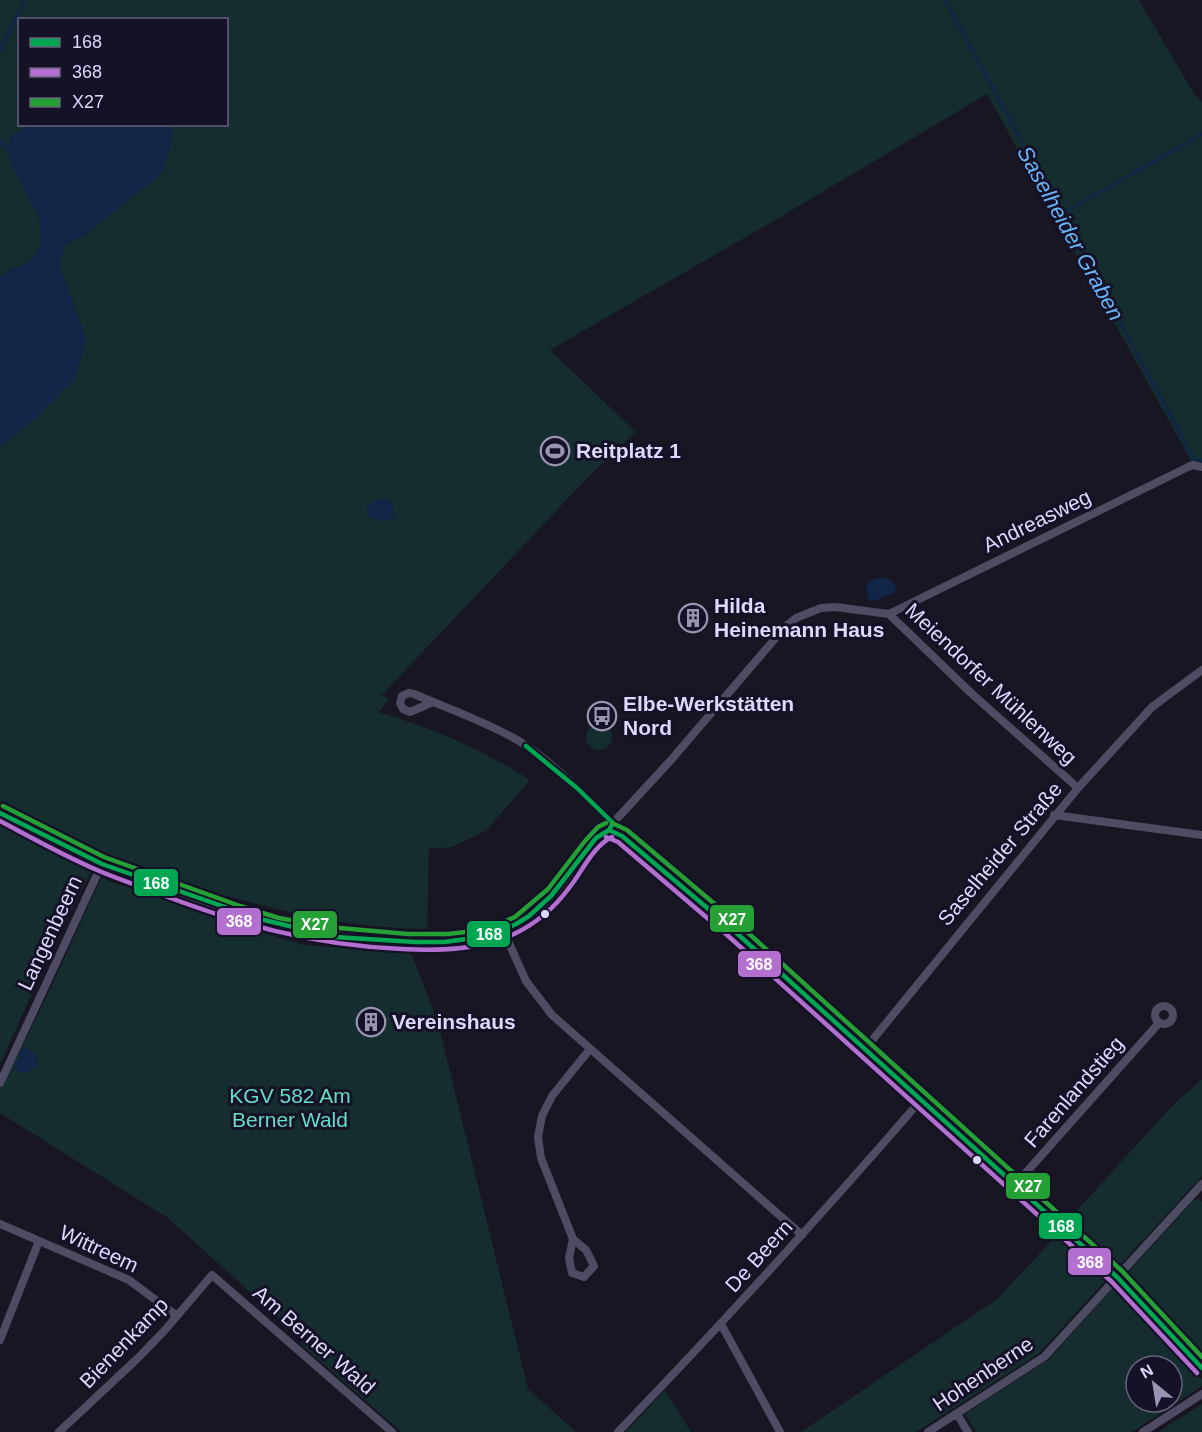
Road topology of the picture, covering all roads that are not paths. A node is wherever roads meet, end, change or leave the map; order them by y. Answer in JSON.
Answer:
{"nodes":[{"id":1,"x":1202,"y":467,"type":"edge"},
{"id":2,"x":889,"y":614,"type":"junction"},
{"id":3,"x":1202,"y":670,"type":"edge"},
{"id":4,"x":433,"y":702,"type":"dead end"},
{"id":5,"x":1078,"y":788,"type":"junction"},
{"id":6,"x":0,"y":813,"type":"edge"},
{"id":7,"x":1054,"y":815,"type":"junction"},
{"id":8,"x":611,"y":827,"type":"junction"},
{"id":9,"x":1202,"y":835,"type":"edge"},
{"id":10,"x":102,"y":864,"type":"junction"},
{"id":11,"x":503,"y":930,"type":"junction"},
{"id":12,"x":1159,"y":1023,"type":"dead end"},
{"id":13,"x":590,"y":1049,"type":"junction"},
{"id":14,"x":865,"y":1049,"type":"junction"},
{"id":15,"x":0,"y":1083,"type":"edge"},
{"id":16,"x":921,"y":1100,"type":"junction"},
{"id":17,"x":1015,"y":1185,"type":"junction"},
{"id":18,"x":1200,"y":1189,"type":"edge"},
{"id":19,"x":0,"y":1224,"type":"edge"},
{"id":20,"x":802,"y":1235,"type":"junction"},
{"id":21,"x":573,"y":1239,"type":"junction"},
{"id":22,"x":39,"y":1240,"type":"junction"},
{"id":23,"x":212,"y":1275,"type":"joint"},
{"id":24,"x":1117,"y":1277,"type":"junction"},
{"id":25,"x":177,"y":1316,"type":"junction"},
{"id":26,"x":722,"y":1324,"type":"junction"},
{"id":27,"x":0,"y":1340,"type":"edge"},
{"id":28,"x":1202,"y":1368,"type":"edge"},
{"id":29,"x":1202,"y":1394,"type":"edge"},
{"id":30,"x":957,"y":1414,"type":"junction"},
{"id":31,"x":58,"y":1432,"type":"edge"},
{"id":32,"x":392,"y":1432,"type":"edge"},
{"id":33,"x":618,"y":1432,"type":"edge"},
{"id":34,"x":780,"y":1432,"type":"edge"},
{"id":35,"x":928,"y":1432,"type":"edge"},
{"id":36,"x":968,"y":1432,"type":"edge"},
{"id":37,"x":1143,"y":1432,"type":"edge"}],
"edges":[{"from":1,"to":2,"type":"street","name":"Andreasweg"},
{"from":2,"to":5,"type":"street","name":"Meiendorfer Mühlenweg"},
{"from":2,"to":8,"type":"street","name":"Meiendorfer Mühlenweg"},
{"from":3,"to":5,"type":"street","name":"Saselheider Straße"},
{"from":4,"to":8,"type":"street"},
{"from":5,"to":7,"type":"street","name":"Saselheider Straße"},
{"from":6,"to":10,"type":"street","name":"Meiendorfer Mühlenweg"},
{"from":7,"to":9,"type":"street"},
{"from":7,"to":14,"type":"street","name":"Saselheider Straße"},
{"from":8,"to":11,"type":"street","name":"Meiendorfer Mühlenweg"},
{"from":8,"to":14,"type":"street"},
{"from":10,"to":11,"type":"street","name":"Meiendorfer Mühlenweg"},
{"from":10,"to":15,"type":"street","name":"Langenbeern"},
{"from":11,"to":13,"type":"street"},
{"from":12,"to":17,"type":"street","name":"Farenlandstieg"},
{"from":13,"to":20,"type":"street"},
{"from":13,"to":21,"type":"street"},
{"from":14,"to":16,"type":"street"},
{"from":16,"to":17,"type":"street"},
{"from":16,"to":20,"type":"street","name":"De Beern"},
{"from":17,"to":24,"type":"street"},
{"from":18,"to":24,"type":"street","name":"Hohenberne"},
{"from":19,"to":22,"type":"street","name":"Wittreem"},
{"from":20,"to":26,"type":"street","name":"De Beern"},
{"from":21,"to":21,"type":"street"},
{"from":22,"to":25,"type":"street","name":"Wittreem"},
{"from":22,"to":27,"type":"street"},
{"from":23,"to":25,"type":"street","name":"Bienenkamp"},
{"from":23,"to":32,"type":"street","name":"Am Berner Wald"},
{"from":24,"to":28,"type":"street"},
{"from":24,"to":30,"type":"street","name":"Hohenberne"},
{"from":25,"to":31,"type":"street","name":"Bienenkamp"},
{"from":26,"to":33,"type":"street","name":"De Beern"},
{"from":26,"to":34,"type":"street"},
{"from":29,"to":37,"type":"street"},
{"from":30,"to":35,"type":"street","name":"Hohenberne"},
{"from":30,"to":36,"type":"street"}]}
